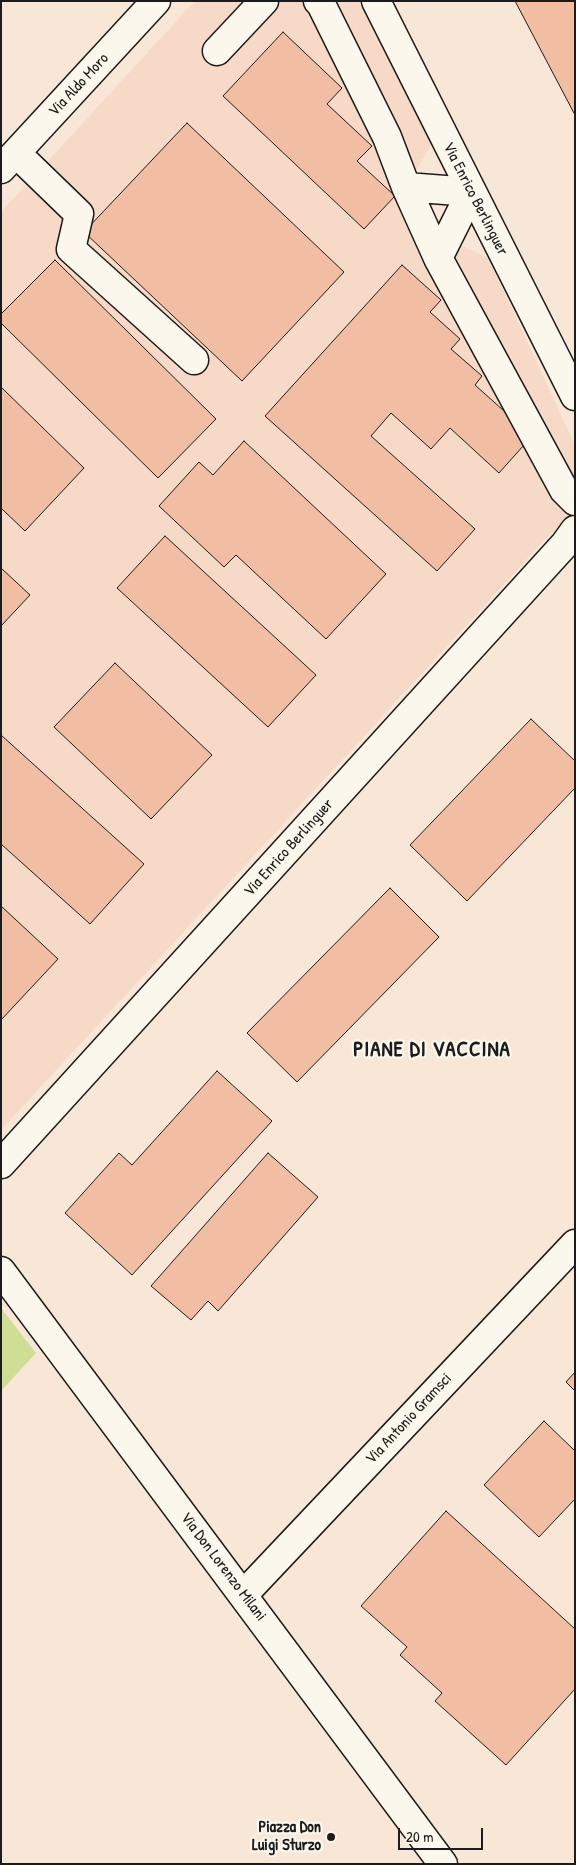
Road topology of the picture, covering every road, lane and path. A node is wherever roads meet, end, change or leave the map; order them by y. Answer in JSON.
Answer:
{"nodes":[{"id":1,"x":156,"y":1,"type":"edge"},
{"id":2,"x":264,"y":1,"type":"edge"},
{"id":3,"x":318,"y":1,"type":"edge"},
{"id":4,"x":376,"y":1,"type":"edge"},
{"id":5,"x":217,"y":51,"type":"dead end"},
{"id":6,"x":8,"y":161,"type":"edge"},
{"id":7,"x":406,"y":187,"type":"junction"},
{"id":8,"x":471,"y":192,"type":"junction"},
{"id":9,"x":438,"y":258,"type":"junction"},
{"id":10,"x":194,"y":360,"type":"dead end"},
{"id":11,"x":575,"y":396,"type":"edge"},
{"id":12,"x":575,"y":501,"type":"edge"},
{"id":13,"x":575,"y":530,"type":"edge"},
{"id":14,"x":1,"y":1164,"type":"edge"},
{"id":15,"x":575,"y":1244,"type":"edge"},
{"id":16,"x":1,"y":1271,"type":"edge"},
{"id":17,"x":244,"y":1594,"type":"junction"},
{"id":18,"x":443,"y":1864,"type":"edge"}],
"edges":[{"from":1,"to":6,"type":"street","name":"Via Aldo Moro"},
{"from":2,"to":5,"type":"street"},
{"from":3,"to":7,"type":"street"},
{"from":4,"to":8,"type":"street","name":"Via Enrico Berlinguer"},
{"from":6,"to":10,"type":"street"},
{"from":7,"to":8,"type":"street"},
{"from":7,"to":9,"type":"street"},
{"from":8,"to":9,"type":"street"},
{"from":8,"to":11,"type":"street","name":"Via Enrico Berlinguer"},
{"from":9,"to":12,"type":"street"},
{"from":13,"to":14,"type":"street","name":"Via Enrico Berlinguer"},
{"from":15,"to":17,"type":"street","name":"Via Antonio Gramsci"},
{"from":16,"to":17,"type":"street","name":"Via Don Lorenzo Milani"},
{"from":17,"to":18,"type":"street","name":"Via Don Lorenzo Milani"}]}
